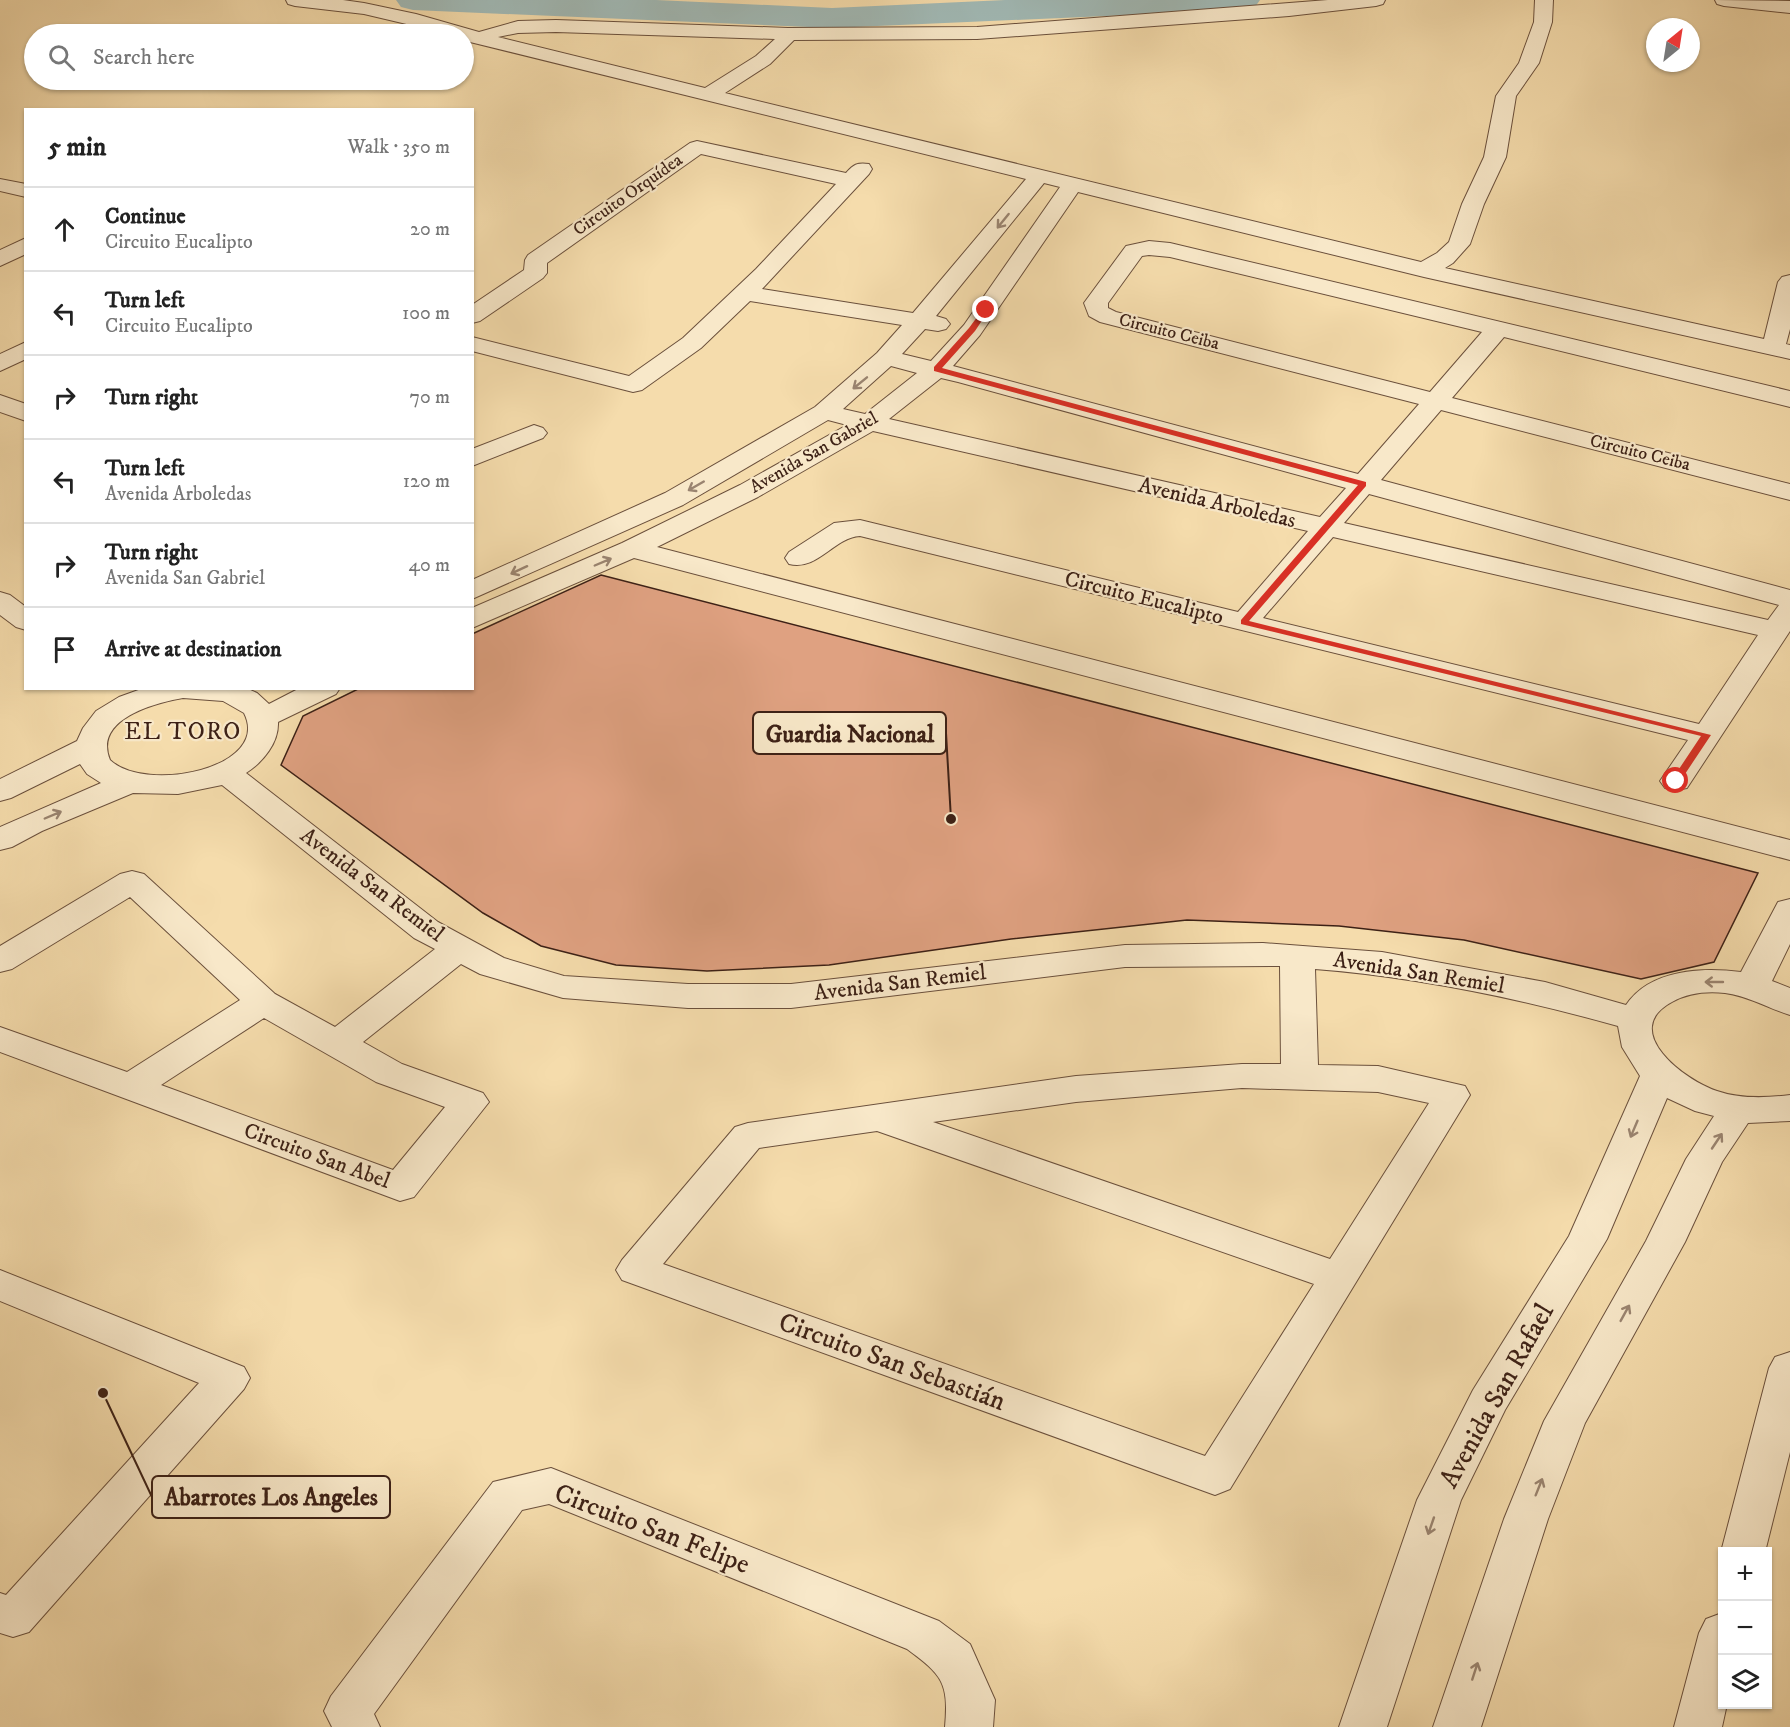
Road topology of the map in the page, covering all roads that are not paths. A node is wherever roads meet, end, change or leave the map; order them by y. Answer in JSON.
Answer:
{"nodes":[{"id":1,"x":295,"y":0,"type":"edge"},
{"id":2,"x":1376,"y":0,"type":"edge"},
{"id":3,"x":1544,"y":0,"type":"edge"},
{"id":4,"x":1724,"y":0,"type":"edge"},
{"id":5,"x":1790,"y":8,"type":"edge"},
{"id":6,"x":436,"y":24,"type":"edge"},
{"id":7,"x":788,"y":34,"type":"junction"},
{"id":8,"x":474,"y":37,"type":"edge"},
{"id":9,"x":477,"y":38,"type":"junction"},
{"id":10,"x":710,"y":94,"type":"junction"},
{"id":11,"x":1040,"y":176,"type":"junction"},
{"id":12,"x":1074,"y":184,"type":"junction"},
{"id":13,"x":0,"y":185,"type":"edge"},
{"id":14,"x":24,"y":191,"type":"edge"},
{"id":15,"x":24,"y":245,"type":"edge"},
{"id":16,"x":0,"y":259,"type":"edge"},
{"id":17,"x":1424,"y":270,"type":"junction"},
{"id":18,"x":764,"y":274,"type":"junction"},
{"id":19,"x":1790,"y":282,"type":"edge"},
{"id":20,"x":816,"y":283,"type":"junction"},
{"id":21,"x":745,"y":293,"type":"junction"},
{"id":22,"x":799,"y":302,"type":"junction"},
{"id":23,"x":928,"y":312,"type":"junction"},
{"id":24,"x":474,"y":315,"type":"edge"},
{"id":25,"x":979,"y":320,"type":"junction"},
{"id":26,"x":1498,"y":329,"type":"junction"},
{"id":27,"x":474,"y":345,"type":"edge"},
{"id":28,"x":24,"y":350,"type":"edge"},
{"id":29,"x":1782,"y":351,"type":"edge"},
{"id":30,"x":886,"y":358,"type":"junction"},
{"id":31,"x":0,"y":364,"type":"edge"},
{"id":32,"x":937,"y":369,"type":"junction"},
{"id":33,"x":1790,"y":399,"type":"edge"},
{"id":34,"x":1436,"y":400,"type":"junction"},
{"id":35,"x":0,"y":403,"type":"edge"},
{"id":36,"x":24,"y":412,"type":"edge"},
{"id":37,"x":824,"y":412,"type":"junction"},
{"id":38,"x":869,"y":423,"type":"junction"},
{"id":39,"x":534,"y":433,"type":"dead end"},
{"id":40,"x":474,"y":441,"type":"edge"},
{"id":41,"x":498,"y":447,"type":"junction"},
{"id":42,"x":474,"y":457,"type":"edge"},
{"id":43,"x":1363,"y":484,"type":"junction"},
{"id":44,"x":1790,"y":492,"type":"edge"},
{"id":45,"x":1325,"y":528,"type":"junction"},
{"id":46,"x":633,"y":549,"type":"junction"},
{"id":47,"x":799,"y":558,"type":"dead end"},
{"id":48,"x":474,"y":589,"type":"edge"},
{"id":49,"x":1790,"y":599,"type":"edge"},
{"id":50,"x":0,"y":601,"type":"edge"},
{"id":51,"x":502,"y":605,"type":"junction"},
{"id":52,"x":24,"y":619,"type":"edge"},
{"id":53,"x":474,"y":619,"type":"edge"},
{"id":54,"x":1783,"y":619,"type":"edge"},
{"id":55,"x":1244,"y":622,"type":"junction"},
{"id":56,"x":177,"y":690,"type":"edge"},
{"id":57,"x":226,"y":690,"type":"edge"},
{"id":58,"x":321,"y":690,"type":"edge"},
{"id":59,"x":242,"y":691,"type":"edge"},
{"id":60,"x":119,"y":696,"type":"edge"},
{"id":61,"x":263,"y":717,"type":"junction"},
{"id":62,"x":1707,"y":735,"type":"junction"},
{"id":63,"x":90,"y":747,"type":"junction"},
{"id":64,"x":224,"y":771,"type":"junction"},
{"id":65,"x":1676,"y":781,"type":"dead end"},
{"id":66,"x":129,"y":783,"type":"junction"},
{"id":67,"x":0,"y":791,"type":"edge"},
{"id":68,"x":0,"y":840,"type":"edge"},
{"id":69,"x":1790,"y":850,"type":"edge"},
{"id":70,"x":1790,"y":910,"type":"edge"},
{"id":71,"x":459,"y":948,"type":"junction"},
{"id":72,"x":1297,"y":956,"type":"junction"},
{"id":73,"x":0,"y":961,"type":"edge"},
{"id":74,"x":1751,"y":987,"type":"junction"},
{"id":75,"x":263,"y":1002,"type":"junction"},
{"id":76,"x":1790,"y":1003,"type":"edge"},
{"id":77,"x":1636,"y":1019,"type":"junction"},
{"id":78,"x":0,"y":1039,"type":"edge"},
{"id":79,"x":337,"y":1044,"type":"junction"},
{"id":80,"x":1658,"y":1076,"type":"junction"},
{"id":81,"x":1300,"y":1078,"type":"junction"},
{"id":82,"x":131,"y":1087,"type":"junction"},
{"id":83,"x":1790,"y":1108,"type":"edge"},
{"id":84,"x":1737,"y":1110,"type":"junction"},
{"id":85,"x":879,"y":1117,"type":"junction"},
{"id":86,"x":1339,"y":1277,"type":"junction"},
{"id":87,"x":0,"y":1285,"type":"edge"},
{"id":88,"x":1790,"y":1368,"type":"edge"},
{"id":89,"x":1744,"y":1547,"type":"edge"},
{"id":90,"x":0,"y":1612,"type":"edge"},
{"id":91,"x":1718,"y":1649,"type":"edge"},
{"id":92,"x":356,"y":1727,"type":"edge"},
{"id":93,"x":969,"y":1727,"type":"edge"},
{"id":94,"x":1363,"y":1727,"type":"edge"},
{"id":95,"x":1457,"y":1727,"type":"edge"},
{"id":96,"x":1698,"y":1727,"type":"edge"}],
"edges":[{"from":1,"to":6,"type":"street"},
{"from":2,"to":7,"type":"street"},
{"from":3,"to":17,"type":"street"},
{"from":4,"to":5,"type":"street"},
{"from":7,"to":9,"type":"street"},
{"from":7,"to":10,"type":"street"},
{"from":8,"to":9,"type":"street"},
{"from":9,"to":10,"type":"street"},
{"from":10,"to":11,"type":"street"},
{"from":11,"to":12,"type":"street"},
{"from":11,"to":23,"type":"street","name":"Avenida San Gabriel","one_way":true},
{"from":12,"to":17,"type":"street"},
{"from":12,"to":25,"type":"street","name":"Avenida San Gabriel"},
{"from":13,"to":14,"type":"street"},
{"from":15,"to":16,"type":"street"},
{"from":17,"to":29,"type":"street"},
{"from":18,"to":20,"type":"street"},
{"from":18,"to":21,"type":"street","name":"Circuito Orquídea"},
{"from":18,"to":24,"type":"street","name":"Circuito Orquídea"},
{"from":19,"to":29,"type":"street"},
{"from":20,"to":22,"type":"street"},
{"from":20,"to":23,"type":"street"},
{"from":21,"to":22,"type":"street"},
{"from":21,"to":27,"type":"street","name":"Circuito Orquídea"},
{"from":22,"to":23,"type":"street"},
{"from":23,"to":25,"type":"street"},
{"from":23,"to":30,"type":"street","name":"Avenida San Gabriel"},
{"from":25,"to":32,"type":"street","name":"Avenida San Gabriel"},
{"from":26,"to":33,"type":"street","name":"Circuito Ceiba"},
{"from":26,"to":34,"type":"street"},
{"from":26,"to":34,"type":"street","name":"Circuito Ceiba"},
{"from":28,"to":31,"type":"street"},
{"from":30,"to":32,"type":"street"},
{"from":30,"to":37,"type":"street","name":"Avenida San Gabriel","one_way":true},
{"from":32,"to":38,"type":"street","name":"Avenida San Gabriel"},
{"from":32,"to":43,"type":"street"},
{"from":34,"to":43,"type":"street"},
{"from":34,"to":44,"type":"street","name":"Circuito Ceiba"},
{"from":35,"to":36,"type":"street"},
{"from":37,"to":38,"type":"street","name":"Avenida Arboledas"},
{"from":37,"to":48,"type":"street","name":"Avenida San Gabriel","one_way":true},
{"from":38,"to":45,"type":"street","name":"Avenida Arboledas"},
{"from":38,"to":46,"type":"street","name":"Avenida San Gabriel"},
{"from":39,"to":41,"type":"street"},
{"from":40,"to":41,"type":"street"},
{"from":41,"to":42,"type":"street"},
{"from":43,"to":45,"type":"street"},
{"from":43,"to":49,"type":"street"},
{"from":45,"to":54,"type":"street","name":"Avenida Arboledas"},
{"from":45,"to":55,"type":"street"},
{"from":51,"to":46,"type":"street","name":"Avenida San Gabriel","one_way":true},
{"from":46,"to":69,"type":"street"},
{"from":47,"to":55,"type":"street","name":"Circuito Eucalipto"},
{"from":48,"to":51,"type":"street"},
{"from":50,"to":52,"type":"street"},
{"from":51,"to":53,"type":"street","name":"Avenida San Gabriel"},
{"from":54,"to":62,"type":"street"},
{"from":55,"to":62,"type":"street","name":"Circuito Eucalipto"},
{"from":56,"to":60,"type":"street"},
{"from":57,"to":59,"type":"street"},
{"from":58,"to":61,"type":"street"},
{"from":59,"to":61,"type":"street"},
{"from":60,"to":63,"type":"street"},
{"from":61,"to":64,"type":"street"},
{"from":62,"to":65,"type":"street"},
{"from":63,"to":66,"type":"street"},
{"from":63,"to":67,"type":"street"},
{"from":64,"to":66,"type":"street"},
{"from":64,"to":71,"type":"street","name":"Avenida San Remiel"},
{"from":68,"to":66,"type":"street","one_way":true},
{"from":70,"to":74,"type":"street"},
{"from":71,"to":72,"type":"street","name":"Avenida San Remiel"},
{"from":71,"to":79,"type":"street"},
{"from":72,"to":77,"type":"street","name":"Avenida San Remiel"},
{"from":72,"to":81,"type":"street"},
{"from":73,"to":75,"type":"street","name":"Circuito San Abel"},
{"from":74,"to":76,"type":"street"},
{"from":74,"to":77,"type":"street","one_way":true},
{"from":75,"to":79,"type":"street","name":"Circuito San Abel"},
{"from":75,"to":82,"type":"street"},
{"from":77,"to":80,"type":"street"},
{"from":78,"to":82,"type":"street","name":"Circuito San Abel"},
{"from":79,"to":82,"type":"street","name":"Circuito San Abel"},
{"from":80,"to":84,"type":"street"},
{"from":80,"to":94,"type":"street","name":"Avenida San Rafael","one_way":true},
{"from":81,"to":85,"type":"street","name":"Circuito San Sebastián"},
{"from":81,"to":86,"type":"street","name":"Circuito San Sebastián"},
{"from":83,"to":84,"type":"street"},
{"from":95,"to":84,"type":"street","one_way":true},
{"from":85,"to":86,"type":"street","name":"Circuito San Sebastián"},
{"from":85,"to":86,"type":"street","name":"Circuito San Sebastián"},
{"from":87,"to":90,"type":"street"},
{"from":88,"to":89,"type":"street"},
{"from":91,"to":96,"type":"street"},
{"from":92,"to":93,"type":"street","name":"Circuito San Felipe"}]}
